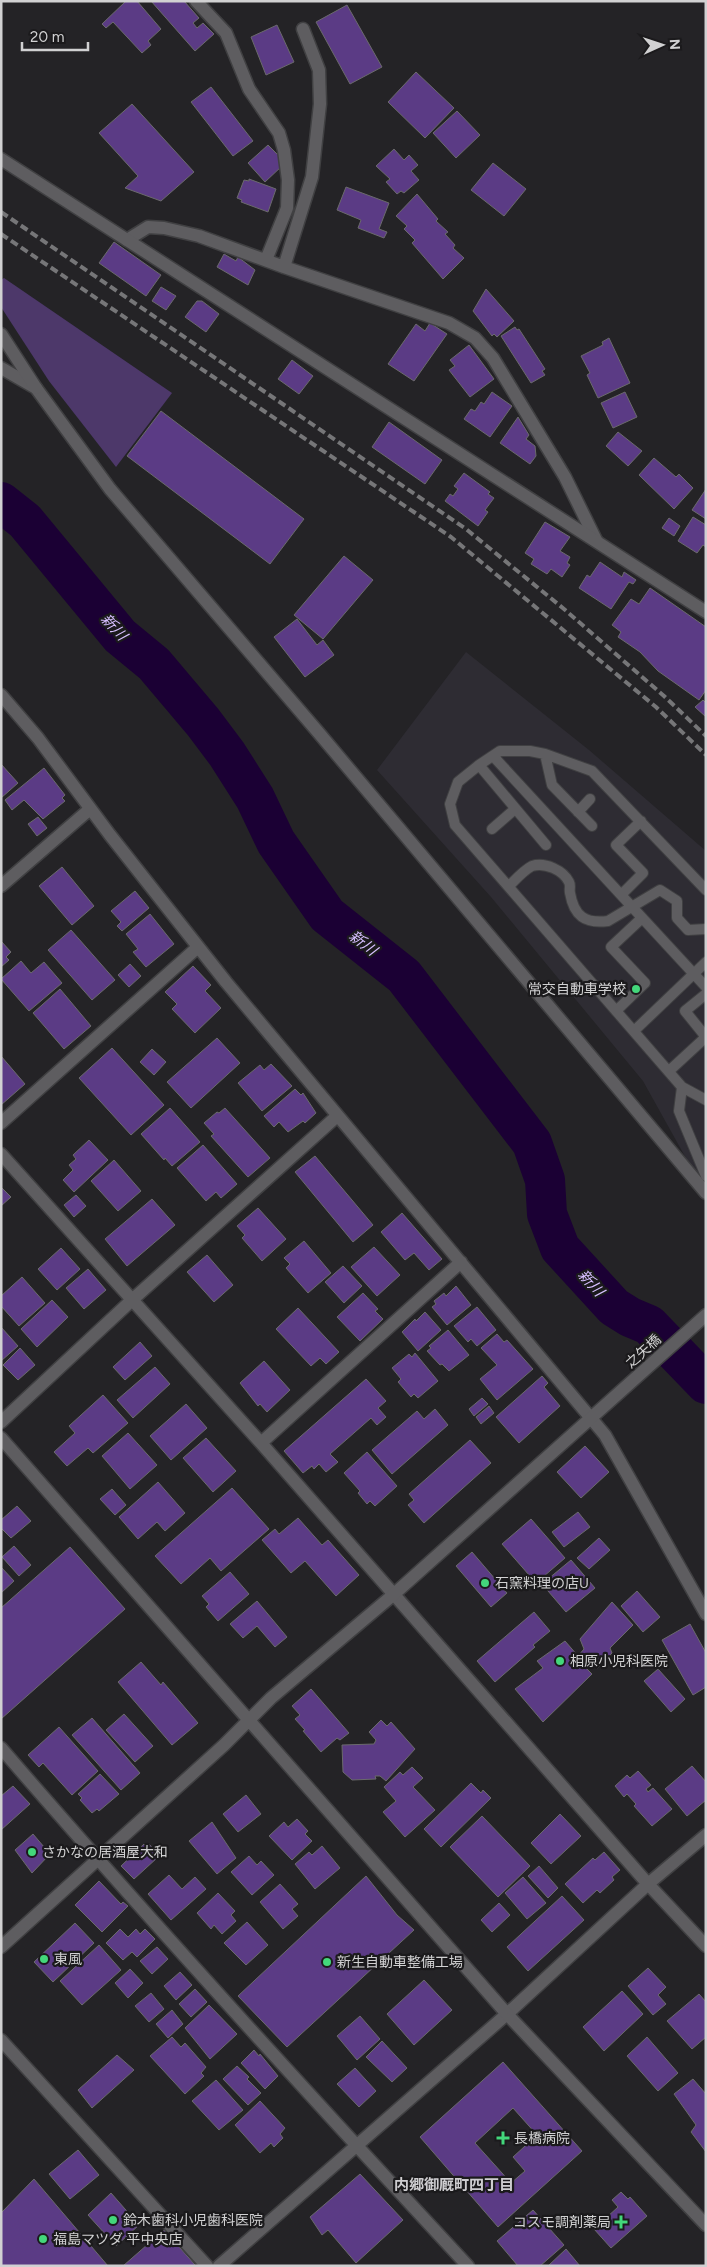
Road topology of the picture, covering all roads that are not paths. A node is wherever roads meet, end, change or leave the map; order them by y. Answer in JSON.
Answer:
{"nodes":[{"id":1,"x":196,"y":1,"type":"edge"},
{"id":2,"x":303,"y":29,"type":"dead end"},
{"id":3,"x":1,"y":159,"type":"edge"},
{"id":4,"x":127,"y":240,"type":"junction"},
{"id":5,"x":266,"y":260,"type":"junction"},
{"id":6,"x":284,"y":267,"type":"junction"},
{"id":7,"x":1,"y":334,"type":"edge"},
{"id":8,"x":1,"y":368,"type":"edge"},
{"id":9,"x":36,"y":388,"type":"junction"},
{"id":10,"x":596,"y":540,"type":"junction"},
{"id":11,"x":706,"y":612,"type":"edge"},
{"id":12,"x":1,"y":695,"type":"edge"},
{"id":13,"x":545,"y":754,"type":"junction"},
{"id":14,"x":493,"y":756,"type":"junction"},
{"id":15,"x":479,"y":765,"type":"junction"},
{"id":16,"x":590,"y":799,"type":"dead end"},
{"id":17,"x":90,"y":809,"type":"junction"},
{"id":18,"x":515,"y":809,"type":"junction"},
{"id":19,"x":578,"y":812,"type":"junction"},
{"id":20,"x":641,"y":821,"type":"junction"},
{"id":21,"x":592,"y":826,"type":"dead end"},
{"id":22,"x":492,"y":829,"type":"dead end"},
{"id":23,"x":546,"y":845,"type":"dead end"},
{"id":24,"x":1,"y":886,"type":"edge"},
{"id":25,"x":508,"y":886,"type":"junction"},
{"id":26,"x":706,"y":890,"type":"edge"},
{"id":27,"x":621,"y":895,"type":"junction"},
{"id":28,"x":631,"y":906,"type":"junction"},
{"id":29,"x":642,"y":918,"type":"junction"},
{"id":30,"x":706,"y":929,"type":"edge"},
{"id":31,"x":198,"y":947,"type":"junction"},
{"id":32,"x":706,"y":962,"type":"edge"},
{"id":33,"x":694,"y":974,"type":"junction"},
{"id":34,"x":706,"y":987,"type":"edge"},
{"id":35,"x":706,"y":994,"type":"edge"},
{"id":36,"x":616,"y":1011,"type":"junction"},
{"id":37,"x":634,"y":1031,"type":"junction"},
{"id":38,"x":706,"y":1037,"type":"edge"},
{"id":39,"x":669,"y":1071,"type":"junction"},
{"id":40,"x":682,"y":1087,"type":"junction"},
{"id":41,"x":706,"y":1100,"type":"edge"},
{"id":42,"x":336,"y":1117,"type":"junction"},
{"id":43,"x":1,"y":1123,"type":"edge"},
{"id":44,"x":1,"y":1154,"type":"edge"},
{"id":45,"x":706,"y":1176,"type":"edge"},
{"id":46,"x":706,"y":1193,"type":"edge"},
{"id":47,"x":461,"y":1262,"type":"junction"},
{"id":48,"x":132,"y":1300,"type":"junction"},
{"id":49,"x":706,"y":1315,"type":"edge"},
{"id":50,"x":590,"y":1420,"type":"junction"},
{"id":51,"x":1,"y":1422,"type":"edge"},
{"id":52,"x":1,"y":1438,"type":"edge"},
{"id":53,"x":260,"y":1443,"type":"junction"},
{"id":54,"x":393,"y":1595,"type":"junction"},
{"id":55,"x":706,"y":1614,"type":"edge"},
{"id":56,"x":249,"y":1720,"type":"junction"},
{"id":57,"x":1,"y":1748,"type":"edge"},
{"id":58,"x":706,"y":1835,"type":"edge"},
{"id":59,"x":98,"y":1860,"type":"junction"},
{"id":60,"x":648,"y":1884,"type":"junction"},
{"id":61,"x":1,"y":1946,"type":"edge"},
{"id":62,"x":706,"y":1946,"type":"edge"},
{"id":63,"x":507,"y":2014,"type":"junction"},
{"id":64,"x":1,"y":2040,"type":"edge"},
{"id":65,"x":356,"y":2145,"type":"junction"},
{"id":66,"x":706,"y":2225,"type":"edge"},
{"id":67,"x":207,"y":2266,"type":"edge"},
{"id":68,"x":219,"y":2266,"type":"edge"},
{"id":69,"x":468,"y":2266,"type":"edge"}],
"edges":[{"from":1,"to":5,"type":"street"},
{"from":2,"to":6,"type":"street"},
{"from":3,"to":4,"type":"street"},
{"from":4,"to":5,"type":"street"},
{"from":4,"to":10,"type":"street"},
{"from":5,"to":6,"type":"street"},
{"from":6,"to":10,"type":"street"},
{"from":7,"to":9,"type":"street"},
{"from":8,"to":9,"type":"street"},
{"from":9,"to":46,"type":"street"},
{"from":10,"to":11,"type":"street"},
{"from":12,"to":17,"type":"street"},
{"from":13,"to":14,"type":"lane"},
{"from":13,"to":19,"type":"lane"},
{"from":13,"to":20,"type":"lane"},
{"from":14,"to":15,"type":"lane"},
{"from":14,"to":27,"type":"lane"},
{"from":15,"to":18,"type":"lane"},
{"from":15,"to":25,"type":"lane"},
{"from":16,"to":19,"type":"lane"},
{"from":17,"to":24,"type":"street"},
{"from":17,"to":31,"type":"street"},
{"from":18,"to":22,"type":"lane"},
{"from":18,"to":23,"type":"lane"},
{"from":19,"to":21,"type":"lane"},
{"from":20,"to":26,"type":"lane"},
{"from":20,"to":27,"type":"lane"},
{"from":25,"to":28,"type":"lane"},
{"from":25,"to":36,"type":"lane"},
{"from":27,"to":28,"type":"lane"},
{"from":28,"to":29,"type":"lane"},
{"from":28,"to":30,"type":"lane"},
{"from":29,"to":33,"type":"lane"},
{"from":29,"to":36,"type":"lane"},
{"from":31,"to":42,"type":"street"},
{"from":31,"to":43,"type":"street"},
{"from":32,"to":33,"type":"lane"},
{"from":33,"to":34,"type":"lane"},
{"from":33,"to":37,"type":"lane"},
{"from":35,"to":38,"type":"lane"},
{"from":36,"to":37,"type":"lane"},
{"from":37,"to":39,"type":"lane"},
{"from":38,"to":39,"type":"lane"},
{"from":39,"to":40,"type":"lane"},
{"from":40,"to":41,"type":"lane"},
{"from":40,"to":45,"type":"lane"},
{"from":42,"to":47,"type":"street"},
{"from":42,"to":48,"type":"street"},
{"from":44,"to":48,"type":"street"},
{"from":47,"to":50,"type":"street"},
{"from":47,"to":53,"type":"street"},
{"from":48,"to":51,"type":"street"},
{"from":48,"to":53,"type":"street"},
{"from":49,"to":50,"type":"street","name":"之矢橋"},
{"from":50,"to":54,"type":"street","name":"之矢橋"},
{"from":50,"to":55,"type":"street"},
{"from":52,"to":56,"type":"street"},
{"from":53,"to":54,"type":"street"},
{"from":54,"to":56,"type":"street","name":"之矢橋"},
{"from":54,"to":60,"type":"street"},
{"from":56,"to":59,"type":"street","name":"之矢橋"},
{"from":56,"to":63,"type":"street"},
{"from":57,"to":59,"type":"street"},
{"from":58,"to":60,"type":"street"},
{"from":59,"to":61,"type":"street","name":"之矢橋"},
{"from":59,"to":65,"type":"street"},
{"from":60,"to":62,"type":"street"},
{"from":60,"to":63,"type":"street"},
{"from":63,"to":65,"type":"street"},
{"from":63,"to":66,"type":"street"},
{"from":64,"to":67,"type":"street"},
{"from":65,"to":68,"type":"street"},
{"from":65,"to":69,"type":"street"}]}
